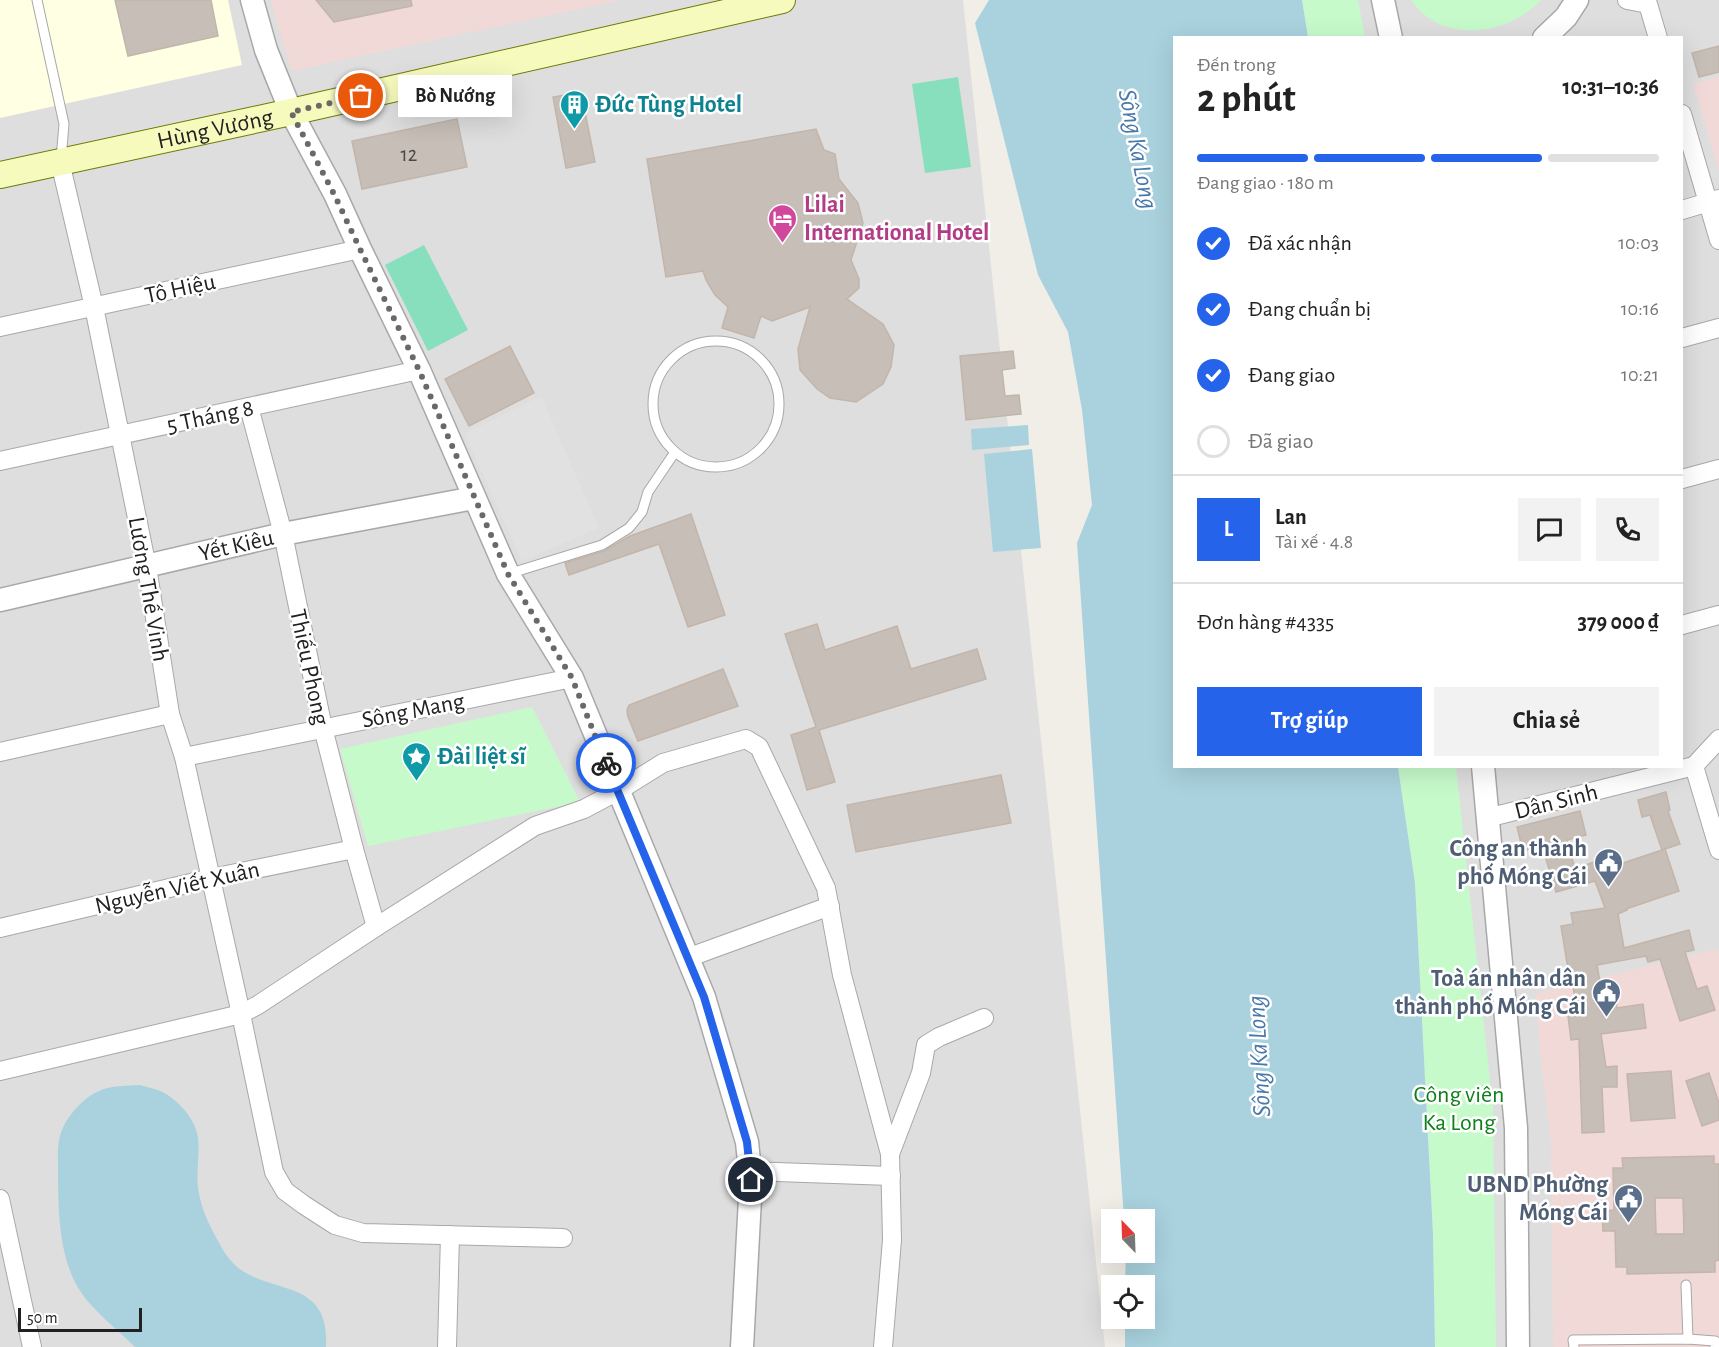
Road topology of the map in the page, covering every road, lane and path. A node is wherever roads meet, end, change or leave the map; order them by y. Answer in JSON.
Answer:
{"nodes":[{"id":1,"x":37,"y":0,"type":"edge"},
{"id":2,"x":252,"y":0,"type":"edge"},
{"id":3,"x":782,"y":0,"type":"edge"},
{"id":4,"x":1383,"y":0,"type":"edge"},
{"id":5,"x":1577,"y":0,"type":"edge"},
{"id":6,"x":1627,"y":0,"type":"edge"},
{"id":7,"x":1391,"y":36,"type":"edge"},
{"id":8,"x":1546,"y":36,"type":"edge"},
{"id":9,"x":1657,"y":36,"type":"edge"},
{"id":10,"x":291,"y":112,"type":"junction"},
{"id":11,"x":1683,"y":117,"type":"edge"},
{"id":12,"x":60,"y":162,"type":"junction"},
{"id":13,"x":0,"y":175,"type":"edge"},
{"id":14,"x":1714,"y":200,"type":"edge"},
{"id":15,"x":1683,"y":210,"type":"edge"},
{"id":16,"x":1719,"y":240,"type":"edge"},
{"id":17,"x":360,"y":249,"type":"junction"},
{"id":18,"x":94,"y":307,"type":"junction"},
{"id":19,"x":0,"y":327,"type":"edge"},
{"id":20,"x":1719,"y":328,"type":"edge"},
{"id":21,"x":1683,"y":338,"type":"edge"},
{"id":22,"x":419,"y":370,"type":"junction"},
{"id":23,"x":249,"y":407,"type":"junction"},
{"id":24,"x":120,"y":436,"type":"junction"},
{"id":25,"x":675,"y":452,"type":"junction"},
{"id":26,"x":0,"y":461,"type":"edge"},
{"id":27,"x":1719,"y":469,"type":"edge"},
{"id":28,"x":1683,"y":479,"type":"edge"},
{"id":29,"x":474,"y":498,"type":"junction"},
{"id":30,"x":283,"y":534,"type":"junction"},
{"id":31,"x":147,"y":567,"type":"junction"},
{"id":32,"x":508,"y":574,"type":"junction"},
{"id":33,"x":0,"y":600,"type":"edge"},
{"id":34,"x":1719,"y":615,"type":"edge"},
{"id":35,"x":1683,"y":625,"type":"edge"},
{"id":36,"x":572,"y":678,"type":"junction"},
{"id":37,"x":170,"y":714,"type":"junction"},
{"id":38,"x":323,"y":728,"type":"junction"},
{"id":39,"x":1719,"y":739,"type":"edge"},
{"id":40,"x":0,"y":752,"type":"edge"},
{"id":41,"x":184,"y":757,"type":"junction"},
{"id":42,"x":1694,"y":766,"type":"junction"},
{"id":43,"x":1483,"y":768,"type":"edge"},
{"id":44,"x":618,"y":791,"type":"junction"},
{"id":45,"x":1487,"y":818,"type":"junction"},
{"id":46,"x":354,"y":849,"type":"junction"},
{"id":47,"x":1719,"y":850,"type":"edge"},
{"id":48,"x":212,"y":878,"type":"junction"},
{"id":49,"x":830,"y":906,"type":"junction"},
{"id":50,"x":376,"y":927,"type":"junction"},
{"id":51,"x":0,"y":928,"type":"edge"},
{"id":52,"x":687,"y":958,"type":"junction"},
{"id":53,"x":241,"y":1014,"type":"junction"},
{"id":54,"x":984,"y":1018,"type":"dead end"},
{"id":55,"x":0,"y":1071,"type":"edge"},
{"id":56,"x":891,"y":1154,"type":"junction"},
{"id":57,"x":750,"y":1171,"type":"junction"},
{"id":58,"x":891,"y":1176,"type":"junction"},
{"id":59,"x":0,"y":1199,"type":"edge"},
{"id":60,"x":450,"y":1235,"type":"junction"},
{"id":61,"x":563,"y":1238,"type":"dead end"},
{"id":62,"x":1686,"y":1285,"type":"dead end"},
{"id":63,"x":1688,"y":1339,"type":"junction"},
{"id":64,"x":1618,"y":1344,"type":"edge"},
{"id":65,"x":32,"y":1347,"type":"edge"},
{"id":66,"x":447,"y":1347,"type":"edge"},
{"id":67,"x":742,"y":1347,"type":"edge"},
{"id":68,"x":884,"y":1347,"type":"edge"},
{"id":69,"x":1518,"y":1347,"type":"edge"},
{"id":70,"x":1574,"y":1347,"type":"edge"},
{"id":71,"x":1714,"y":1347,"type":"edge"}],
"edges":[{"from":1,"to":12,"type":"lane"},
{"from":2,"to":10,"type":"street"},
{"from":3,"to":10,"type":"main road","name":"Hùng Vương"},
{"from":4,"to":7,"type":"street"},
{"from":5,"to":8,"type":"street"},
{"from":6,"to":9,"type":"street"},
{"from":10,"to":12,"type":"main road","name":"Hùng Vương"},
{"from":10,"to":17,"type":"street"},
{"from":11,"to":14,"type":"street"},
{"from":12,"to":13,"type":"main road","name":"Hùng Vương"},
{"from":12,"to":18,"type":"street","name":"Lương Thế Vinh"},
{"from":14,"to":15,"type":"street"},
{"from":14,"to":16,"type":"street"},
{"from":17,"to":18,"type":"street","name":"Tô Hiệu"},
{"from":17,"to":22,"type":"street"},
{"from":18,"to":19,"type":"street","name":"Tô Hiệu"},
{"from":18,"to":24,"type":"street","name":"Lương Thế Vinh"},
{"from":20,"to":21,"type":"street"},
{"from":22,"to":23,"type":"street","name":"5 Tháng 8"},
{"from":22,"to":29,"type":"street"},
{"from":23,"to":24,"type":"street","name":"5 Tháng 8"},
{"from":23,"to":30,"type":"street","name":"Thiếu Phong"},
{"from":24,"to":26,"type":"street","name":"5 Tháng 8"},
{"from":24,"to":31,"type":"street","name":"Lương Thế Vinh"},
{"from":25,"to":25,"type":"lane"},
{"from":25,"to":32,"type":"lane"},
{"from":27,"to":28,"type":"street"},
{"from":29,"to":30,"type":"street","name":"Yết Kiêu"},
{"from":29,"to":32,"type":"street"},
{"from":30,"to":31,"type":"street","name":"Yết Kiêu"},
{"from":30,"to":38,"type":"street","name":"Thiếu Phong"},
{"from":31,"to":33,"type":"street","name":"Yết Kiêu"},
{"from":31,"to":37,"type":"street","name":"Lương Thế Vinh"},
{"from":32,"to":36,"type":"street"},
{"from":34,"to":35,"type":"street"},
{"from":36,"to":38,"type":"street","name":"Sông Mang"},
{"from":36,"to":44,"type":"street"},
{"from":37,"to":40,"type":"street"},
{"from":37,"to":41,"type":"street","name":"Lương Thế Vinh"},
{"from":38,"to":41,"type":"street","name":"Sông Mang"},
{"from":38,"to":46,"type":"street","name":"Thiếu Phong"},
{"from":39,"to":42,"type":"street"},
{"from":41,"to":48,"type":"street","name":"Lương Thế Vinh"},
{"from":42,"to":45,"type":"street","name":"Dân Sinh"},
{"from":42,"to":47,"type":"street"},
{"from":43,"to":45,"type":"street"},
{"from":44,"to":49,"type":"street"},
{"from":44,"to":50,"type":"street"},
{"from":44,"to":52,"type":"street"},
{"from":45,"to":69,"type":"street"},
{"from":46,"to":48,"type":"street","name":"Nguyễn Viết Xuân"},
{"from":46,"to":50,"type":"street","name":"Thiếu Phong"},
{"from":48,"to":51,"type":"street","name":"Nguyễn Viết Xuân"},
{"from":48,"to":53,"type":"street","name":"Lương Thế Vinh"},
{"from":49,"to":52,"type":"street"},
{"from":49,"to":56,"type":"street"},
{"from":50,"to":53,"type":"street"},
{"from":52,"to":57,"type":"street"},
{"from":53,"to":55,"type":"street"},
{"from":53,"to":60,"type":"street","name":"Lương Thế Vinh"},
{"from":54,"to":56,"type":"street"},
{"from":56,"to":58,"type":"street"},
{"from":57,"to":58,"type":"street"},
{"from":57,"to":67,"type":"street"},
{"from":58,"to":68,"type":"street"},
{"from":59,"to":65,"type":"street"},
{"from":60,"to":61,"type":"street","name":"Lương Thế Vinh"},
{"from":60,"to":66,"type":"street"},
{"from":62,"to":63,"type":"lane"},
{"from":63,"to":64,"type":"lane"},
{"from":63,"to":71,"type":"lane"},
{"from":64,"to":70,"type":"lane"}]}
